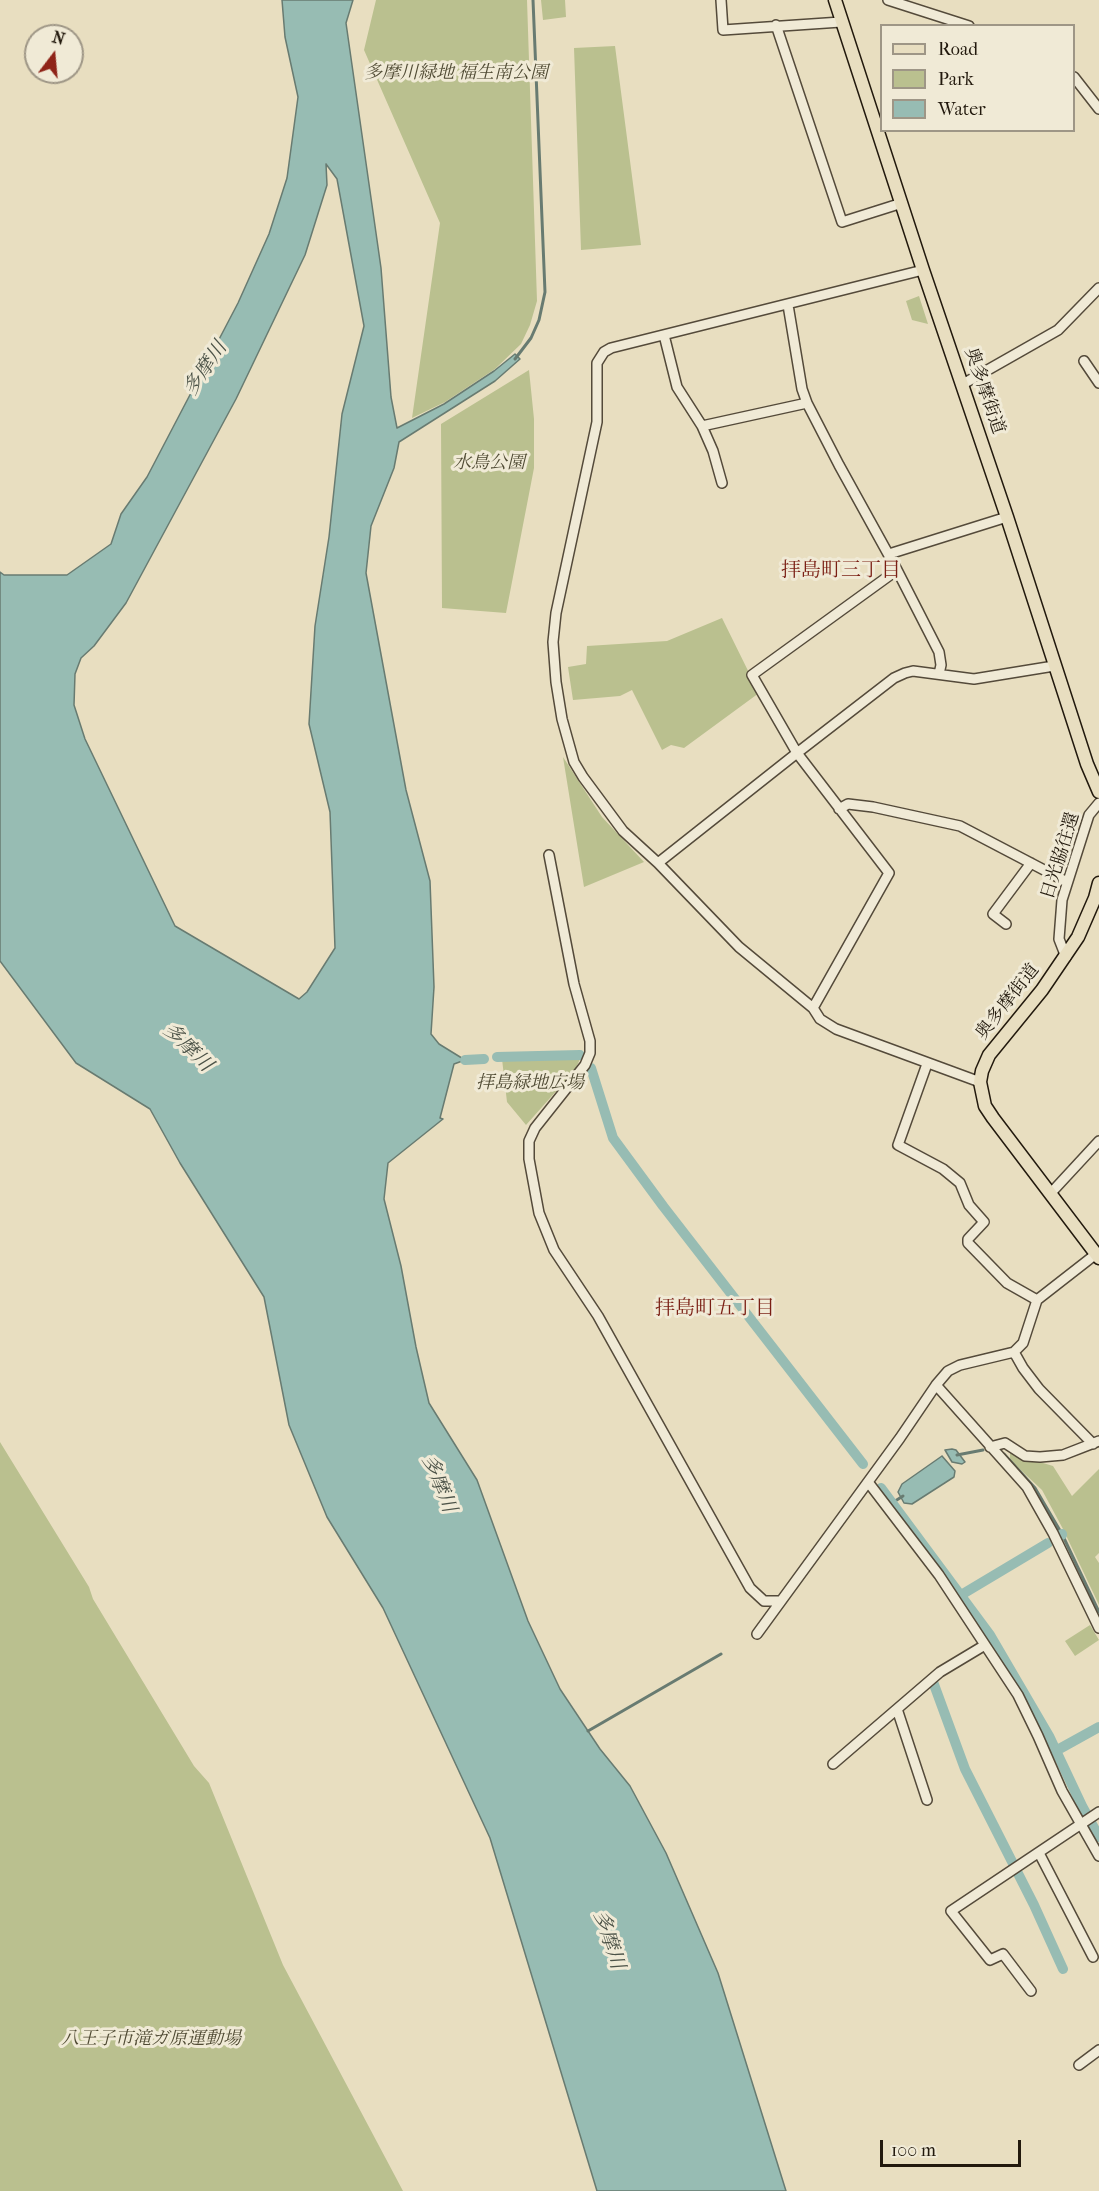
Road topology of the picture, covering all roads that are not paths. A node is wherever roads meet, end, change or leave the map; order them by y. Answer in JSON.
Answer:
{"nodes":[{"id":1,"x":721,"y":0,"type":"edge"},
{"id":2,"x":835,"y":0,"type":"edge"},
{"id":3,"x":888,"y":0,"type":"edge"},
{"id":4,"x":909,"y":4,"type":"edge"},
{"id":5,"x":841,"y":21,"type":"junction"},
{"id":6,"x":964,"y":24,"type":"edge"},
{"id":7,"x":776,"y":25,"type":"junction"},
{"id":8,"x":1075,"y":78,"type":"edge"},
{"id":9,"x":1099,"y":109,"type":"edge"},
{"id":10,"x":902,"y":203,"type":"junction"},
{"id":11,"x":923,"y":270,"type":"junction"},
{"id":12,"x":1099,"y":288,"type":"edge"},
{"id":13,"x":788,"y":306,"type":"junction"},
{"id":14,"x":664,"y":335,"type":"junction"},
{"id":15,"x":1084,"y":361,"type":"dead end"},
{"id":16,"x":1099,"y":383,"type":"edge"},
{"id":17,"x":963,"y":384,"type":"junction"},
{"id":18,"x":807,"y":403,"type":"junction"},
{"id":19,"x":702,"y":426,"type":"junction"},
{"id":20,"x":722,"y":483,"type":"dead end"},
{"id":21,"x":1007,"y":517,"type":"junction"},
{"id":22,"x":888,"y":554,"type":"junction"},
{"id":23,"x":897,"y":570,"type":"junction"},
{"id":24,"x":1054,"y":666,"type":"junction"},
{"id":25,"x":939,"y":674,"type":"junction"},
{"id":26,"x":797,"y":753,"type":"junction"},
{"id":27,"x":1099,"y":792,"type":"edge"},
{"id":28,"x":1099,"y":803,"type":"edge"},
{"id":29,"x":839,"y":809,"type":"junction"},
{"id":30,"x":549,"y":855,"type":"dead end"},
{"id":31,"x":658,"y":863,"type":"junction"},
{"id":32,"x":1031,"y":863,"type":"junction"},
{"id":33,"x":1067,"y":882,"type":"junction"},
{"id":34,"x":1099,"y":883,"type":"edge"},
{"id":35,"x":1006,"y":924,"type":"dead end"},
{"id":36,"x":1066,"y":957,"type":"junction"},
{"id":37,"x":813,"y":1008,"type":"junction"},
{"id":38,"x":927,"y":1064,"type":"junction"},
{"id":39,"x":980,"y":1082,"type":"junction"},
{"id":40,"x":1099,"y":1141,"type":"edge"},
{"id":41,"x":1050,"y":1194,"type":"junction"},
{"id":42,"x":1098,"y":1256,"type":"edge"},
{"id":43,"x":1037,"y":1300,"type":"junction"},
{"id":44,"x":1014,"y":1352,"type":"junction"},
{"id":45,"x":936,"y":1384,"type":"junction"},
{"id":46,"x":1096,"y":1442,"type":"edge"},
{"id":47,"x":990,"y":1447,"type":"junction"},
{"id":48,"x":868,"y":1482,"type":"junction"},
{"id":49,"x":780,"y":1601,"type":"junction"},
{"id":50,"x":1099,"y":1628,"type":"edge"},
{"id":51,"x":757,"y":1634,"type":"dead end"},
{"id":52,"x":985,"y":1645,"type":"junction"},
{"id":53,"x":897,"y":1709,"type":"junction"},
{"id":54,"x":833,"y":1764,"type":"dead end"},
{"id":55,"x":927,"y":1800,"type":"dead end"},
{"id":56,"x":1096,"y":1813,"type":"edge"},
{"id":57,"x":1083,"y":1822,"type":"junction"},
{"id":58,"x":1099,"y":1824,"type":"edge"},
{"id":59,"x":1039,"y":1853,"type":"junction"},
{"id":60,"x":1099,"y":1856,"type":"edge"},
{"id":61,"x":1093,"y":1957,"type":"dead end"},
{"id":62,"x":1031,"y":1991,"type":"dead end"},
{"id":63,"x":1099,"y":2050,"type":"edge"},
{"id":64,"x":1079,"y":2065,"type":"dead end"}],
"edges":[{"from":1,"to":7,"type":"street"},
{"from":2,"to":5,"type":"main road","name":"奥多摩街道"},
{"from":3,"to":4,"type":"street"},
{"from":4,"to":6,"type":"street"},
{"from":5,"to":7,"type":"street"},
{"from":5,"to":10,"type":"main road","name":"奥多摩街道"},
{"from":7,"to":10,"type":"street"},
{"from":8,"to":9,"type":"street"},
{"from":10,"to":11,"type":"main road","name":"奥多摩街道"},
{"from":11,"to":13,"type":"street"},
{"from":11,"to":17,"type":"main road","name":"奥多摩街道"},
{"from":12,"to":17,"type":"street"},
{"from":13,"to":14,"type":"street"},
{"from":13,"to":18,"type":"street"},
{"from":14,"to":19,"type":"street"},
{"from":14,"to":31,"type":"street"},
{"from":15,"to":16,"type":"street"},
{"from":17,"to":21,"type":"main road","name":"奥多摩街道"},
{"from":18,"to":19,"type":"street"},
{"from":18,"to":22,"type":"street"},
{"from":19,"to":20,"type":"street"},
{"from":21,"to":22,"type":"street"},
{"from":21,"to":24,"type":"main road","name":"奥多摩街道"},
{"from":22,"to":23,"type":"street"},
{"from":23,"to":25,"type":"street"},
{"from":23,"to":26,"type":"street"},
{"from":24,"to":25,"type":"street"},
{"from":24,"to":27,"type":"main road","name":"奥多摩街道"},
{"from":25,"to":26,"type":"street"},
{"from":26,"to":29,"type":"street"},
{"from":26,"to":31,"type":"street"},
{"from":28,"to":33,"type":"street","name":"日光脇往還"},
{"from":29,"to":32,"type":"street"},
{"from":29,"to":37,"type":"street"},
{"from":30,"to":49,"type":"street"},
{"from":31,"to":37,"type":"street"},
{"from":32,"to":33,"type":"street"},
{"from":32,"to":35,"type":"street"},
{"from":33,"to":36,"type":"street","name":"日光脇往還"},
{"from":34,"to":36,"type":"main road","name":"奥多摩街道"},
{"from":36,"to":39,"type":"main road","name":"奥多摩街道"},
{"from":37,"to":38,"type":"street"},
{"from":38,"to":39,"type":"street"},
{"from":38,"to":43,"type":"street"},
{"from":39,"to":41,"type":"main road"},
{"from":40,"to":41,"type":"street"},
{"from":41,"to":42,"type":"main road"},
{"from":42,"to":43,"type":"street"},
{"from":43,"to":44,"type":"street"},
{"from":44,"to":45,"type":"street"},
{"from":44,"to":46,"type":"street"},
{"from":45,"to":47,"type":"street"},
{"from":45,"to":48,"type":"street"},
{"from":46,"to":47,"type":"street"},
{"from":47,"to":50,"type":"street"},
{"from":48,"to":49,"type":"street"},
{"from":48,"to":52,"type":"street"},
{"from":49,"to":51,"type":"street"},
{"from":52,"to":53,"type":"street"},
{"from":52,"to":57,"type":"street"},
{"from":53,"to":54,"type":"street"},
{"from":53,"to":55,"type":"street"},
{"from":56,"to":57,"type":"street"},
{"from":56,"to":58,"type":"street"},
{"from":57,"to":59,"type":"street"},
{"from":57,"to":60,"type":"street"},
{"from":59,"to":61,"type":"street"},
{"from":59,"to":62,"type":"street"},
{"from":63,"to":64,"type":"street"}]}
